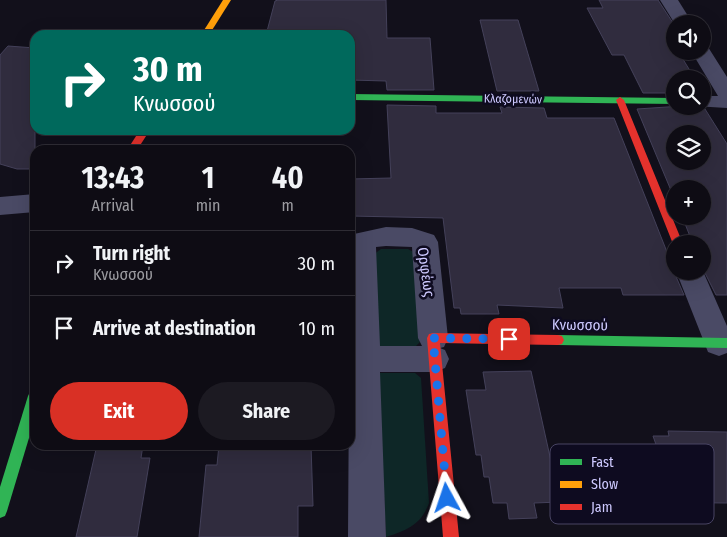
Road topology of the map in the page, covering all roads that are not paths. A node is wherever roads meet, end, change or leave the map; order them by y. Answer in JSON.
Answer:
{"nodes":[{"id":1,"x":227,"y":0,"type":"edge"},
{"id":2,"x":669,"y":0,"type":"edge"},
{"id":3,"x":678,"y":15,"type":"edge"},
{"id":4,"x":208,"y":30,"type":"edge"},
{"id":5,"x":707,"y":60,"type":"edge"},
{"id":6,"x":726,"y":91,"type":"edge"},
{"id":7,"x":355,"y":97,"type":"edge"},
{"id":8,"x":711,"y":98,"type":"edge"},
{"id":9,"x":620,"y":100,"type":"junction"},
{"id":10,"x":666,"y":101,"type":"edge"},
{"id":11,"x":30,"y":203,"type":"edge"},
{"id":12,"x":0,"y":206,"type":"edge"},
{"id":13,"x":674,"y":235,"type":"edge"},
{"id":14,"x":694,"y":280,"type":"edge"},
{"id":15,"x":723,"y":343,"type":"edge"},
{"id":16,"x":434,"y":348,"type":"junction"},
{"id":17,"x":364,"y":359,"type":"junction"},
{"id":18,"x":30,"y":412,"type":"edge"},
{"id":19,"x":0,"y":510,"type":"edge"},
{"id":20,"x":367,"y":537,"type":"edge"},
{"id":21,"x":451,"y":537,"type":"edge"}],
"edges":[{"from":1,"to":4,"type":"street"},
{"from":2,"to":3,"type":"street"},
{"from":5,"to":6,"type":"street"},
{"from":6,"to":8,"type":"street"},
{"from":7,"to":9,"type":"street","name":"Κλαζομενών"},
{"from":9,"to":10,"type":"street","name":"Κλαζομενών"},
{"from":9,"to":13,"type":"street"},
{"from":11,"to":12,"type":"street"},
{"from":14,"to":15,"type":"street"},
{"from":15,"to":16,"type":"street","name":"Κνωσσού"},
{"from":16,"to":17,"type":"street"},
{"from":16,"to":17,"type":"street","name":"Ορφέως"},
{"from":16,"to":21,"type":"street","name":"Ορφέως"},
{"from":17,"to":20,"type":"street","name":"Ορφέως"},
{"from":18,"to":19,"type":"street"}]}
